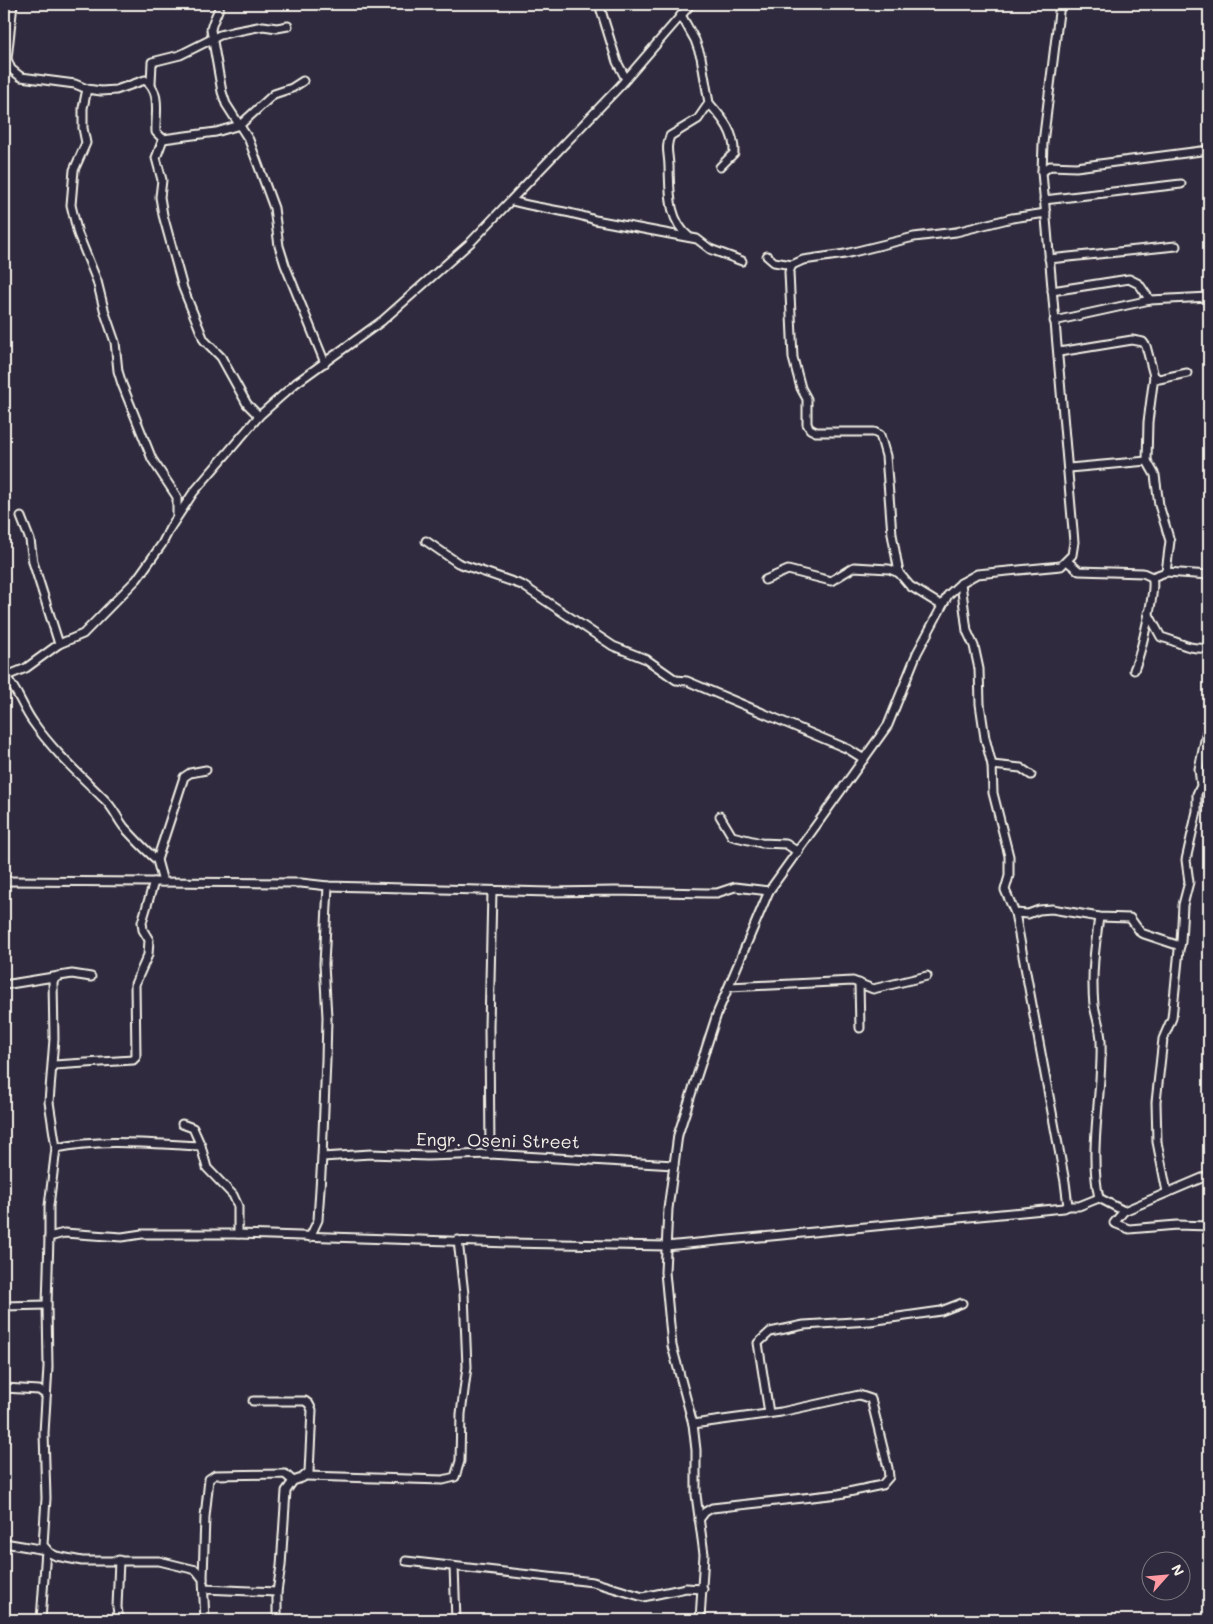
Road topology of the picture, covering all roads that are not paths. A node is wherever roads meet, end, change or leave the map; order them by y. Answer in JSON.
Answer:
{"nodes":[{"id":1,"x":13,"y":4,"type":"edge"},
{"id":2,"x":220,"y":4,"type":"edge"},
{"id":3,"x":599,"y":4,"type":"edge"},
{"id":4,"x":690,"y":4,"type":"edge"},
{"id":5,"x":1060,"y":4,"type":"edge"},
{"id":6,"x":681,"y":15,"type":"junction"},
{"id":7,"x":288,"y":26,"type":"dead end"},
{"id":8,"x":212,"y":38,"type":"junction"},
{"id":9,"x":626,"y":79,"type":"junction"},
{"id":10,"x":303,"y":81,"type":"dead end"},
{"id":11,"x":151,"y":84,"type":"junction"},
{"id":12,"x":88,"y":89,"type":"junction"},
{"id":13,"x":709,"y":103,"type":"junction"},
{"id":14,"x":240,"y":125,"type":"junction"},
{"id":15,"x":163,"y":139,"type":"junction"},
{"id":16,"x":1209,"y":150,"type":"edge"},
{"id":17,"x":1042,"y":158,"type":"junction"},
{"id":18,"x":1050,"y":166,"type":"junction"},
{"id":19,"x":720,"y":167,"type":"dead end"},
{"id":20,"x":1042,"y":172,"type":"junction"},
{"id":21,"x":1181,"y":184,"type":"dead end"},
{"id":22,"x":1044,"y":200,"type":"junction"},
{"id":23,"x":512,"y":201,"type":"junction"},
{"id":24,"x":1046,"y":213,"type":"junction"},
{"id":25,"x":689,"y":238,"type":"junction"},
{"id":26,"x":1176,"y":246,"type":"dead end"},
{"id":27,"x":767,"y":256,"type":"dead end"},
{"id":28,"x":1049,"y":259,"type":"junction"},
{"id":29,"x":742,"y":261,"type":"dead end"},
{"id":30,"x":792,"y":265,"type":"junction"},
{"id":31,"x":1052,"y":291,"type":"junction"},
{"id":32,"x":1209,"y":297,"type":"edge"},
{"id":33,"x":1150,"y":300,"type":"junction"},
{"id":34,"x":1054,"y":321,"type":"junction"},
{"id":35,"x":1059,"y":352,"type":"junction"},
{"id":36,"x":325,"y":363,"type":"junction"},
{"id":37,"x":1187,"y":373,"type":"dead end"},
{"id":38,"x":1154,"y":376,"type":"junction"},
{"id":39,"x":259,"y":416,"type":"junction"},
{"id":40,"x":1147,"y":461,"type":"junction"},
{"id":41,"x":1069,"y":468,"type":"junction"},
{"id":42,"x":177,"y":516,"type":"junction"},
{"id":43,"x":21,"y":517,"type":"dead end"},
{"id":44,"x":426,"y":541,"type":"dead end"},
{"id":45,"x":1067,"y":561,"type":"junction"},
{"id":46,"x":1166,"y":572,"type":"junction"},
{"id":47,"x":899,"y":573,"type":"junction"},
{"id":48,"x":1209,"y":575,"type":"edge"},
{"id":49,"x":1152,"y":577,"type":"junction"},
{"id":50,"x":765,"y":580,"type":"dead end"},
{"id":51,"x":961,"y":583,"type":"junction"},
{"id":52,"x":941,"y":605,"type":"junction"},
{"id":53,"x":1148,"y":612,"type":"junction"},
{"id":54,"x":60,"y":644,"type":"junction"},
{"id":55,"x":1209,"y":648,"type":"edge"},
{"id":56,"x":1134,"y":670,"type":"dead end"},
{"id":57,"x":5,"y":677,"type":"edge"},
{"id":58,"x":1207,"y":731,"type":"dead end"},
{"id":59,"x":864,"y":759,"type":"junction"},
{"id":60,"x":992,"y":765,"type":"junction"},
{"id":61,"x":206,"y":770,"type":"dead end"},
{"id":62,"x":1031,"y":775,"type":"dead end"},
{"id":63,"x":720,"y":816,"type":"dead end"},
{"id":64,"x":798,"y":852,"type":"junction"},
{"id":65,"x":157,"y":860,"type":"junction"},
{"id":66,"x":4,"y":881,"type":"edge"},
{"id":67,"x":154,"y":882,"type":"junction"},
{"id":68,"x":163,"y":882,"type":"junction"},
{"id":69,"x":328,"y":886,"type":"junction"},
{"id":70,"x":492,"y":891,"type":"junction"},
{"id":71,"x":768,"y":892,"type":"junction"},
{"id":72,"x":1015,"y":913,"type":"junction"},
{"id":73,"x":1099,"y":917,"type":"junction"},
{"id":74,"x":1180,"y":946,"type":"junction"},
{"id":75,"x":58,"y":976,"type":"junction"},
{"id":76,"x":927,"y":976,"type":"dead end"},
{"id":77,"x":92,"y":977,"type":"dead end"},
{"id":78,"x":859,"y":983,"type":"junction"},
{"id":79,"x":4,"y":985,"type":"edge"},
{"id":80,"x":729,"y":987,"type":"junction"},
{"id":81,"x":860,"y":1028,"type":"dead end"},
{"id":82,"x":54,"y":1065,"type":"junction"},
{"id":83,"x":182,"y":1124,"type":"dead end"},
{"id":84,"x":201,"y":1146,"type":"junction"},
{"id":85,"x":56,"y":1148,"type":"junction"},
{"id":86,"x":490,"y":1154,"type":"junction"},
{"id":87,"x":322,"y":1158,"type":"junction"},
{"id":88,"x":674,"y":1165,"type":"junction"},
{"id":89,"x":1209,"y":1175,"type":"edge"},
{"id":90,"x":1167,"y":1192,"type":"junction"},
{"id":91,"x":1099,"y":1198,"type":"junction"},
{"id":92,"x":1068,"y":1206,"type":"junction"},
{"id":93,"x":1124,"y":1211,"type":"junction"},
{"id":94,"x":1209,"y":1226,"type":"edge"},
{"id":95,"x":238,"y":1234,"type":"junction"},
{"id":96,"x":50,"y":1237,"type":"junction"},
{"id":97,"x":310,"y":1237,"type":"junction"},
{"id":98,"x":458,"y":1240,"type":"junction"},
{"id":99,"x":666,"y":1246,"type":"junction"},
{"id":100,"x":962,"y":1302,"type":"dead end"},
{"id":101,"x":47,"y":1305,"type":"junction"},
{"id":102,"x":4,"y":1306,"type":"edge"},
{"id":103,"x":4,"y":1388,"type":"edge"},
{"id":104,"x":46,"y":1395,"type":"junction"},
{"id":105,"x":252,"y":1401,"type":"dead end"},
{"id":106,"x":769,"y":1413,"type":"junction"},
{"id":107,"x":693,"y":1424,"type":"junction"},
{"id":108,"x":306,"y":1476,"type":"junction"},
{"id":109,"x":293,"y":1481,"type":"junction"},
{"id":110,"x":699,"y":1520,"type":"junction"},
{"id":111,"x":4,"y":1543,"type":"edge"},
{"id":112,"x":46,"y":1550,"type":"junction"},
{"id":113,"x":119,"y":1560,"type":"junction"},
{"id":114,"x":406,"y":1561,"type":"dead end"},
{"id":115,"x":454,"y":1567,"type":"junction"},
{"id":116,"x":204,"y":1579,"type":"junction"},
{"id":117,"x":204,"y":1589,"type":"junction"},
{"id":118,"x":703,"y":1589,"type":"junction"},
{"id":119,"x":277,"y":1592,"type":"junction"},
{"id":120,"x":41,"y":1620,"type":"edge"},
{"id":121,"x":119,"y":1620,"type":"edge"},
{"id":122,"x":205,"y":1620,"type":"edge"},
{"id":123,"x":277,"y":1620,"type":"edge"},
{"id":124,"x":456,"y":1620,"type":"edge"},
{"id":125,"x":700,"y":1620,"type":"edge"}],
"edges":[{"from":1,"to":12,"type":"street"},
{"from":2,"to":8,"type":"street"},
{"from":3,"to":9,"type":"street"},
{"from":4,"to":6,"type":"street"},
{"from":5,"to":17,"type":"street"},
{"from":6,"to":9,"type":"street"},
{"from":6,"to":13,"type":"street"},
{"from":7,"to":8,"type":"street"},
{"from":8,"to":11,"type":"street"},
{"from":8,"to":14,"type":"street"},
{"from":9,"to":23,"type":"street"},
{"from":10,"to":14,"type":"street"},
{"from":11,"to":12,"type":"street"},
{"from":11,"to":15,"type":"street"},
{"from":12,"to":42,"type":"street"},
{"from":13,"to":19,"type":"street"},
{"from":13,"to":25,"type":"street"},
{"from":14,"to":15,"type":"street"},
{"from":14,"to":36,"type":"street"},
{"from":15,"to":39,"type":"street"},
{"from":16,"to":18,"type":"street"},
{"from":17,"to":18,"type":"street"},
{"from":17,"to":20,"type":"street"},
{"from":18,"to":20,"type":"street"},
{"from":20,"to":22,"type":"street"},
{"from":21,"to":22,"type":"street"},
{"from":22,"to":24,"type":"street"},
{"from":23,"to":25,"type":"street"},
{"from":23,"to":36,"type":"street"},
{"from":24,"to":28,"type":"street"},
{"from":24,"to":30,"type":"street"},
{"from":25,"to":29,"type":"street"},
{"from":26,"to":28,"type":"street"},
{"from":27,"to":30,"type":"street"},
{"from":28,"to":31,"type":"street"},
{"from":30,"to":47,"type":"street"},
{"from":31,"to":33,"type":"street"},
{"from":31,"to":34,"type":"street"},
{"from":32,"to":33,"type":"street"},
{"from":33,"to":34,"type":"street"},
{"from":34,"to":35,"type":"street"},
{"from":35,"to":38,"type":"street"},
{"from":35,"to":41,"type":"street"},
{"from":36,"to":39,"type":"street"},
{"from":37,"to":38,"type":"street"},
{"from":38,"to":40,"type":"street"},
{"from":39,"to":42,"type":"street"},
{"from":40,"to":41,"type":"street"},
{"from":40,"to":46,"type":"street"},
{"from":41,"to":45,"type":"street"},
{"from":42,"to":54,"type":"street"},
{"from":43,"to":54,"type":"street"},
{"from":44,"to":59,"type":"street"},
{"from":45,"to":49,"type":"street"},
{"from":45,"to":51,"type":"street"},
{"from":46,"to":48,"type":"street"},
{"from":46,"to":49,"type":"street"},
{"from":47,"to":50,"type":"street"},
{"from":47,"to":52,"type":"street"},
{"from":49,"to":53,"type":"street"},
{"from":51,"to":52,"type":"street"},
{"from":51,"to":60,"type":"street"},
{"from":52,"to":59,"type":"street"},
{"from":53,"to":55,"type":"street"},
{"from":53,"to":56,"type":"street"},
{"from":54,"to":57,"type":"street"},
{"from":57,"to":65,"type":"street"},
{"from":58,"to":74,"type":"street"},
{"from":59,"to":64,"type":"street"},
{"from":60,"to":62,"type":"street"},
{"from":60,"to":72,"type":"street"},
{"from":61,"to":65,"type":"street"},
{"from":63,"to":64,"type":"street"},
{"from":64,"to":71,"type":"street"},
{"from":65,"to":68,"type":"street"},
{"from":66,"to":67,"type":"street"},
{"from":67,"to":68,"type":"street"},
{"from":67,"to":82,"type":"street"},
{"from":68,"to":69,"type":"street"},
{"from":69,"to":70,"type":"street"},
{"from":69,"to":87,"type":"street"},
{"from":70,"to":71,"type":"street"},
{"from":70,"to":86,"type":"street"},
{"from":71,"to":80,"type":"street"},
{"from":72,"to":73,"type":"street"},
{"from":72,"to":92,"type":"street"},
{"from":73,"to":74,"type":"street"},
{"from":73,"to":91,"type":"street"},
{"from":74,"to":90,"type":"street"},
{"from":75,"to":77,"type":"street"},
{"from":75,"to":79,"type":"street"},
{"from":75,"to":82,"type":"street"},
{"from":76,"to":78,"type":"street"},
{"from":78,"to":80,"type":"street"},
{"from":78,"to":81,"type":"street"},
{"from":80,"to":88,"type":"street"},
{"from":82,"to":85,"type":"street"},
{"from":83,"to":84,"type":"street"},
{"from":84,"to":85,"type":"street"},
{"from":84,"to":95,"type":"street"},
{"from":85,"to":96,"type":"street"},
{"from":86,"to":87,"type":"street","name":"Engr. Oseni Street"},
{"from":86,"to":88,"type":"street","name":"Engr. Oseni Street"},
{"from":87,"to":97,"type":"street"},
{"from":88,"to":99,"type":"street"},
{"from":89,"to":90,"type":"street"},
{"from":90,"to":93,"type":"street"},
{"from":91,"to":92,"type":"street"},
{"from":91,"to":93,"type":"street"},
{"from":92,"to":99,"type":"street"},
{"from":93,"to":94,"type":"street"},
{"from":95,"to":96,"type":"street"},
{"from":95,"to":97,"type":"street"},
{"from":96,"to":101,"type":"street"},
{"from":97,"to":98,"type":"street"},
{"from":98,"to":99,"type":"street"},
{"from":98,"to":108,"type":"street"},
{"from":99,"to":107,"type":"street"},
{"from":100,"to":106,"type":"street"},
{"from":101,"to":102,"type":"street"},
{"from":101,"to":104,"type":"street"},
{"from":103,"to":104,"type":"street"},
{"from":104,"to":112,"type":"street"},
{"from":105,"to":108,"type":"street"},
{"from":106,"to":107,"type":"street"},
{"from":106,"to":110,"type":"street"},
{"from":107,"to":110,"type":"street"},
{"from":108,"to":109,"type":"street"},
{"from":109,"to":116,"type":"street"},
{"from":109,"to":119,"type":"street"},
{"from":110,"to":118,"type":"street"},
{"from":111,"to":112,"type":"street"},
{"from":112,"to":113,"type":"street"},
{"from":112,"to":120,"type":"street"},
{"from":113,"to":116,"type":"street"},
{"from":113,"to":121,"type":"street"},
{"from":114,"to":115,"type":"street"},
{"from":115,"to":118,"type":"street"},
{"from":115,"to":124,"type":"street"},
{"from":116,"to":117,"type":"street"},
{"from":117,"to":119,"type":"street"},
{"from":117,"to":122,"type":"street"},
{"from":118,"to":125,"type":"street"},
{"from":119,"to":123,"type":"street"}]}
